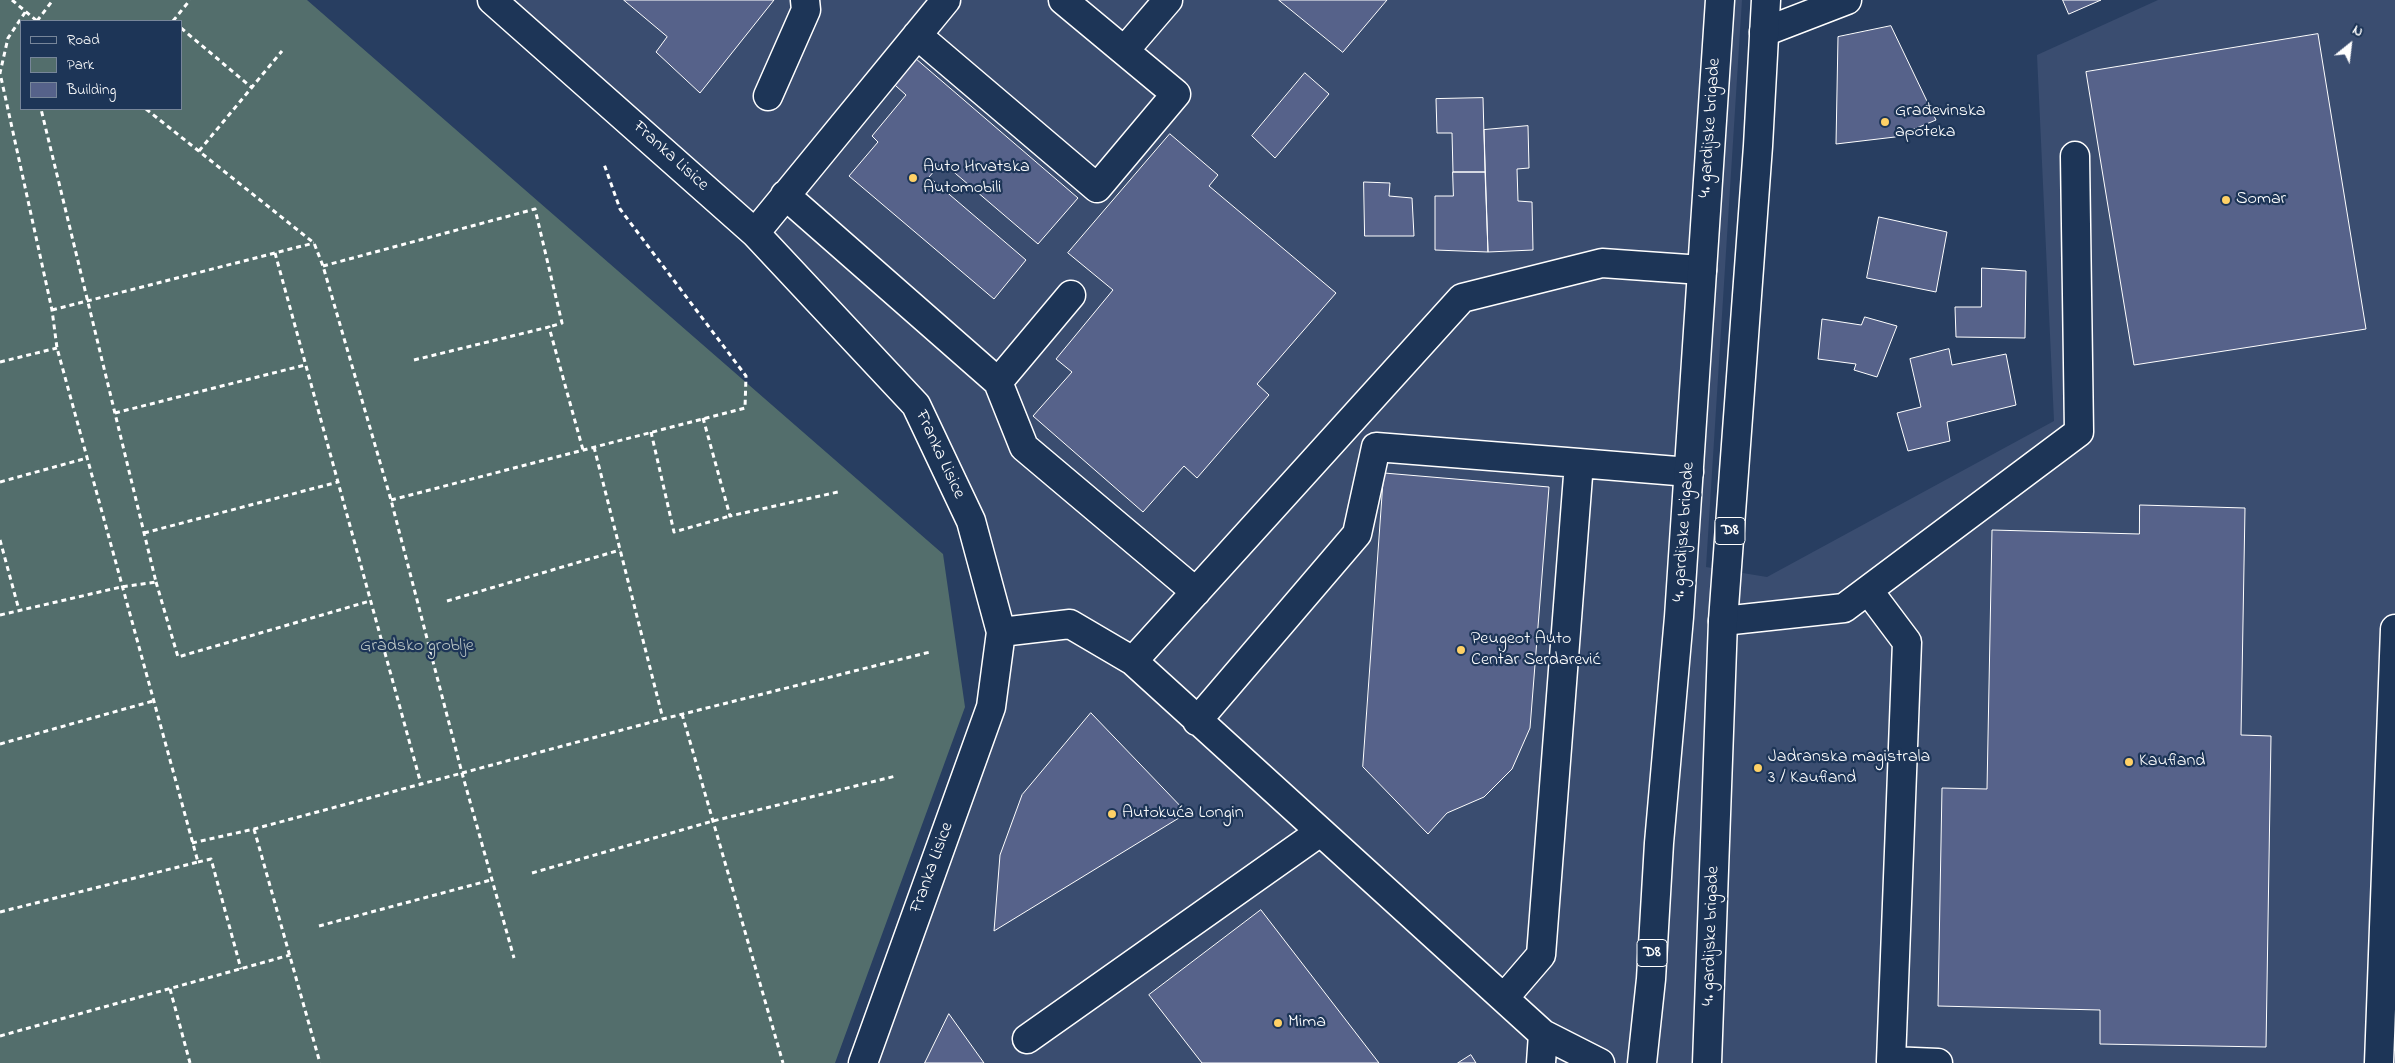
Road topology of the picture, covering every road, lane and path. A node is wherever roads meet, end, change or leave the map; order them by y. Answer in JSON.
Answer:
{"nodes":[{"id":1,"x":12,"y":0,"type":"edge"},
{"id":2,"x":53,"y":0,"type":"edge"},
{"id":3,"x":190,"y":0,"type":"edge"},
{"id":4,"x":492,"y":0,"type":"edge"},
{"id":5,"x":805,"y":0,"type":"edge"},
{"id":6,"x":946,"y":0,"type":"edge"},
{"id":7,"x":1063,"y":0,"type":"edge"},
{"id":8,"x":1168,"y":0,"type":"edge"},
{"id":9,"x":1720,"y":0,"type":"edge"},
{"id":10,"x":1766,"y":0,"type":"edge"},
{"id":11,"x":1847,"y":0,"type":"edge"},
{"id":12,"x":1794,"y":10,"type":"edge"},
{"id":13,"x":26,"y":11,"type":"junction"},
{"id":14,"x":36,"y":20,"type":"edge"},
{"id":15,"x":38,"y":20,"type":"edge"},
{"id":16,"x":174,"y":20,"type":"edge"},
{"id":17,"x":182,"y":29,"type":"edge"},
{"id":18,"x":1764,"y":32,"type":"junction"},
{"id":19,"x":917,"y":36,"type":"junction"},
{"id":20,"x":1124,"y":50,"type":"junction"},
{"id":21,"x":282,"y":51,"type":"dead end"},
{"id":22,"x":0,"y":73,"type":"edge"},
{"id":23,"x":251,"y":87,"type":"junction"},
{"id":24,"x":768,"y":96,"type":"dead end"},
{"id":25,"x":41,"y":110,"type":"edge"},
{"id":26,"x":147,"y":110,"type":"edge"},
{"id":27,"x":199,"y":152,"type":"junction"},
{"id":28,"x":2075,"y":156,"type":"dead end"},
{"id":29,"x":604,"y":164,"type":"dead end"},
{"id":30,"x":785,"y":195,"type":"junction"},
{"id":31,"x":755,"y":233,"type":"junction"},
{"id":32,"x":314,"y":243,"type":"junction"},
{"id":33,"x":275,"y":253,"type":"junction"},
{"id":34,"x":323,"y":266,"type":"junction"},
{"id":35,"x":1702,"y":270,"type":"junction"},
{"id":36,"x":1071,"y":295,"type":"dead end"},
{"id":37,"x":88,"y":302,"type":"junction"},
{"id":38,"x":52,"y":310,"type":"junction"},
{"id":39,"x":549,"y":327,"type":"junction"},
{"id":40,"x":57,"y":348,"type":"junction"},
{"id":41,"x":414,"y":360,"type":"dead end"},
{"id":42,"x":0,"y":362,"type":"edge"},
{"id":43,"x":306,"y":365,"type":"junction"},
{"id":44,"x":998,"y":382,"type":"junction"},
{"id":45,"x":115,"y":413,"type":"junction"},
{"id":46,"x":703,"y":418,"type":"junction"},
{"id":47,"x":651,"y":432,"type":"junction"},
{"id":48,"x":594,"y":447,"type":"junction"},
{"id":49,"x":583,"y":450,"type":"junction"},
{"id":50,"x":87,"y":458,"type":"junction"},
{"id":51,"x":1579,"y":463,"type":"junction"},
{"id":52,"x":1689,"y":472,"type":"junction"},
{"id":53,"x":0,"y":482,"type":"edge"},
{"id":54,"x":338,"y":482,"type":"junction"},
{"id":55,"x":838,"y":492,"type":"dead end"},
{"id":56,"x":391,"y":500,"type":"junction"},
{"id":57,"x":730,"y":516,"type":"junction"},
{"id":58,"x":144,"y":533,"type":"junction"},
{"id":59,"x":0,"y":540,"type":"edge"},
{"id":60,"x":620,"y":550,"type":"junction"},
{"id":61,"x":156,"y":582,"type":"junction"},
{"id":62,"x":121,"y":587,"type":"junction"},
{"id":63,"x":1868,"y":590,"type":"junction"},
{"id":64,"x":1196,"y":592,"type":"junction"},
{"id":65,"x":370,"y":601,"type":"junction"},
{"id":66,"x":447,"y":601,"type":"dead end"},
{"id":67,"x":19,"y":610,"type":"junction"},
{"id":68,"x":0,"y":615,"type":"edge"},
{"id":69,"x":1724,"y":621,"type":"junction"},
{"id":70,"x":2395,"y":629,"type":"edge"},
{"id":71,"x":1001,"y":632,"type":"junction"},
{"id":72,"x":930,"y":652,"type":"dead end"},
{"id":73,"x":1133,"y":661,"type":"junction"},
{"id":74,"x":153,"y":701,"type":"junction"},
{"id":75,"x":682,"y":714,"type":"junction"},
{"id":76,"x":662,"y":718,"type":"junction"},
{"id":77,"x":1197,"y":721,"type":"junction"},
{"id":78,"x":0,"y":744,"type":"edge"},
{"id":79,"x":462,"y":773,"type":"junction"},
{"id":80,"x":896,"y":776,"type":"dead end"},
{"id":81,"x":421,"y":784,"type":"junction"},
{"id":82,"x":713,"y":821,"type":"junction"},
{"id":83,"x":254,"y":829,"type":"junction"},
{"id":84,"x":1320,"y":832,"type":"junction"},
{"id":85,"x":192,"y":842,"type":"junction"},
{"id":86,"x":198,"y":862,"type":"junction"},
{"id":87,"x":532,"y":873,"type":"dead end"},
{"id":88,"x":492,"y":880,"type":"junction"},
{"id":89,"x":0,"y":912,"type":"edge"},
{"id":90,"x":319,"y":926,"type":"dead end"},
{"id":91,"x":290,"y":954,"type":"junction"},
{"id":92,"x":514,"y":958,"type":"dead end"},
{"id":93,"x":240,"y":969,"type":"junction"},
{"id":94,"x":170,"y":989,"type":"junction"},
{"id":95,"x":1504,"y":998,"type":"junction"},
{"id":96,"x":1543,"y":1034,"type":"junction"},
{"id":97,"x":0,"y":1036,"type":"edge"},
{"id":98,"x":1027,"y":1039,"type":"dead end"},
{"id":99,"x":190,"y":1063,"type":"edge"},
{"id":100,"x":320,"y":1063,"type":"edge"},
{"id":101,"x":783,"y":1063,"type":"edge"},
{"id":102,"x":863,"y":1063,"type":"edge"},
{"id":103,"x":1541,"y":1063,"type":"edge"},
{"id":104,"x":1600,"y":1063,"type":"edge"},
{"id":105,"x":1642,"y":1063,"type":"edge"},
{"id":106,"x":1706,"y":1063,"type":"edge"},
{"id":107,"x":1938,"y":1063,"type":"edge"},
{"id":108,"x":2379,"y":1063,"type":"edge"}],
"edges":[{"from":1,"to":13,"type":"path"},
{"from":2,"to":15,"type":"path"},
{"from":3,"to":16,"type":"path"},
{"from":4,"to":31,"type":"street","name":"Franka Lisice"},
{"from":5,"to":24,"type":"street"},
{"from":6,"to":19,"type":"street"},
{"from":7,"to":20,"type":"street"},
{"from":8,"to":20,"type":"street"},
{"from":9,"to":35,"type":"street","name":"4. gardijske brigade","number":"D8"},
{"from":10,"to":18,"type":"street","name":"4. gardijske brigade","number":"D8"},
{"from":11,"to":12,"type":"street"},
{"from":12,"to":18,"type":"street"},
{"from":13,"to":14,"type":"path"},
{"from":13,"to":22,"type":"path"},
{"from":17,"to":23,"type":"path"},
{"from":18,"to":69,"type":"street","name":"4. gardijske brigade","number":"D8"},
{"from":19,"to":20,"type":"street"},
{"from":19,"to":30,"type":"street"},
{"from":21,"to":23,"type":"path"},
{"from":22,"to":38,"type":"path"},
{"from":23,"to":27,"type":"path"},
{"from":25,"to":37,"type":"path"},
{"from":26,"to":27,"type":"path"},
{"from":27,"to":32,"type":"path"},
{"from":28,"to":63,"type":"street"},
{"from":29,"to":46,"type":"path"},
{"from":30,"to":31,"type":"street"},
{"from":30,"to":44,"type":"street"},
{"from":31,"to":71,"type":"street","name":"Franka Lisice"},
{"from":32,"to":33,"type":"path"},
{"from":32,"to":34,"type":"path"},
{"from":33,"to":37,"type":"path"},
{"from":33,"to":43,"type":"path"},
{"from":34,"to":39,"type":"path"},
{"from":34,"to":56,"type":"path"},
{"from":35,"to":52,"type":"street","name":"4. gardijske brigade","number":"D8"},
{"from":35,"to":64,"type":"street"},
{"from":36,"to":44,"type":"street"},
{"from":37,"to":38,"type":"path"},
{"from":37,"to":45,"type":"path"},
{"from":38,"to":40,"type":"path"},
{"from":39,"to":41,"type":"path"},
{"from":39,"to":49,"type":"path"},
{"from":40,"to":42,"type":"path"},
{"from":40,"to":50,"type":"path"},
{"from":43,"to":45,"type":"path"},
{"from":43,"to":54,"type":"path"},
{"from":44,"to":64,"type":"street"},
{"from":45,"to":58,"type":"path"},
{"from":46,"to":47,"type":"path"},
{"from":46,"to":57,"type":"path"},
{"from":47,"to":48,"type":"path"},
{"from":47,"to":57,"type":"path"},
{"from":48,"to":49,"type":"path"},
{"from":48,"to":60,"type":"path"},
{"from":49,"to":56,"type":"path"},
{"from":50,"to":53,"type":"path"},
{"from":50,"to":62,"type":"path"},
{"from":51,"to":52,"type":"street"},
{"from":51,"to":77,"type":"street"},
{"from":51,"to":95,"type":"street"},
{"from":52,"to":105,"type":"street","name":"4. gardijske brigade","number":"D8"},
{"from":54,"to":58,"type":"path"},
{"from":54,"to":65,"type":"path"},
{"from":55,"to":57,"type":"path"},
{"from":56,"to":79,"type":"path"},
{"from":58,"to":61,"type":"path"},
{"from":59,"to":67,"type":"path"},
{"from":60,"to":66,"type":"path"},
{"from":60,"to":76,"type":"path"},
{"from":61,"to":62,"type":"path"},
{"from":61,"to":65,"type":"path"},
{"from":62,"to":67,"type":"path"},
{"from":62,"to":74,"type":"path"},
{"from":63,"to":69,"type":"street"},
{"from":63,"to":107,"type":"street"},
{"from":64,"to":73,"type":"street"},
{"from":65,"to":81,"type":"path"},
{"from":67,"to":68,"type":"path"},
{"from":69,"to":106,"type":"street","name":"4. gardijske brigade","number":"D8"},
{"from":70,"to":108,"type":"street"},
{"from":71,"to":73,"type":"street"},
{"from":71,"to":102,"type":"street","name":"Franka Lisice"},
{"from":72,"to":75,"type":"path"},
{"from":73,"to":77,"type":"street"},
{"from":74,"to":78,"type":"path"},
{"from":74,"to":85,"type":"path"},
{"from":75,"to":76,"type":"path"},
{"from":75,"to":82,"type":"path"},
{"from":76,"to":79,"type":"path"},
{"from":77,"to":84,"type":"street"},
{"from":79,"to":81,"type":"path"},
{"from":79,"to":88,"type":"path"},
{"from":80,"to":82,"type":"path"},
{"from":81,"to":83,"type":"path"},
{"from":82,"to":87,"type":"path"},
{"from":82,"to":101,"type":"path"},
{"from":83,"to":85,"type":"path"},
{"from":83,"to":91,"type":"path"},
{"from":84,"to":95,"type":"street"},
{"from":84,"to":98,"type":"street"},
{"from":85,"to":86,"type":"path"},
{"from":86,"to":89,"type":"path"},
{"from":86,"to":93,"type":"path"},
{"from":88,"to":90,"type":"path"},
{"from":88,"to":92,"type":"path"},
{"from":91,"to":93,"type":"path"},
{"from":91,"to":100,"type":"path"},
{"from":93,"to":94,"type":"path"},
{"from":94,"to":97,"type":"path"},
{"from":94,"to":99,"type":"path"},
{"from":95,"to":96,"type":"street"},
{"from":96,"to":103,"type":"street"},
{"from":96,"to":104,"type":"street"}]}
